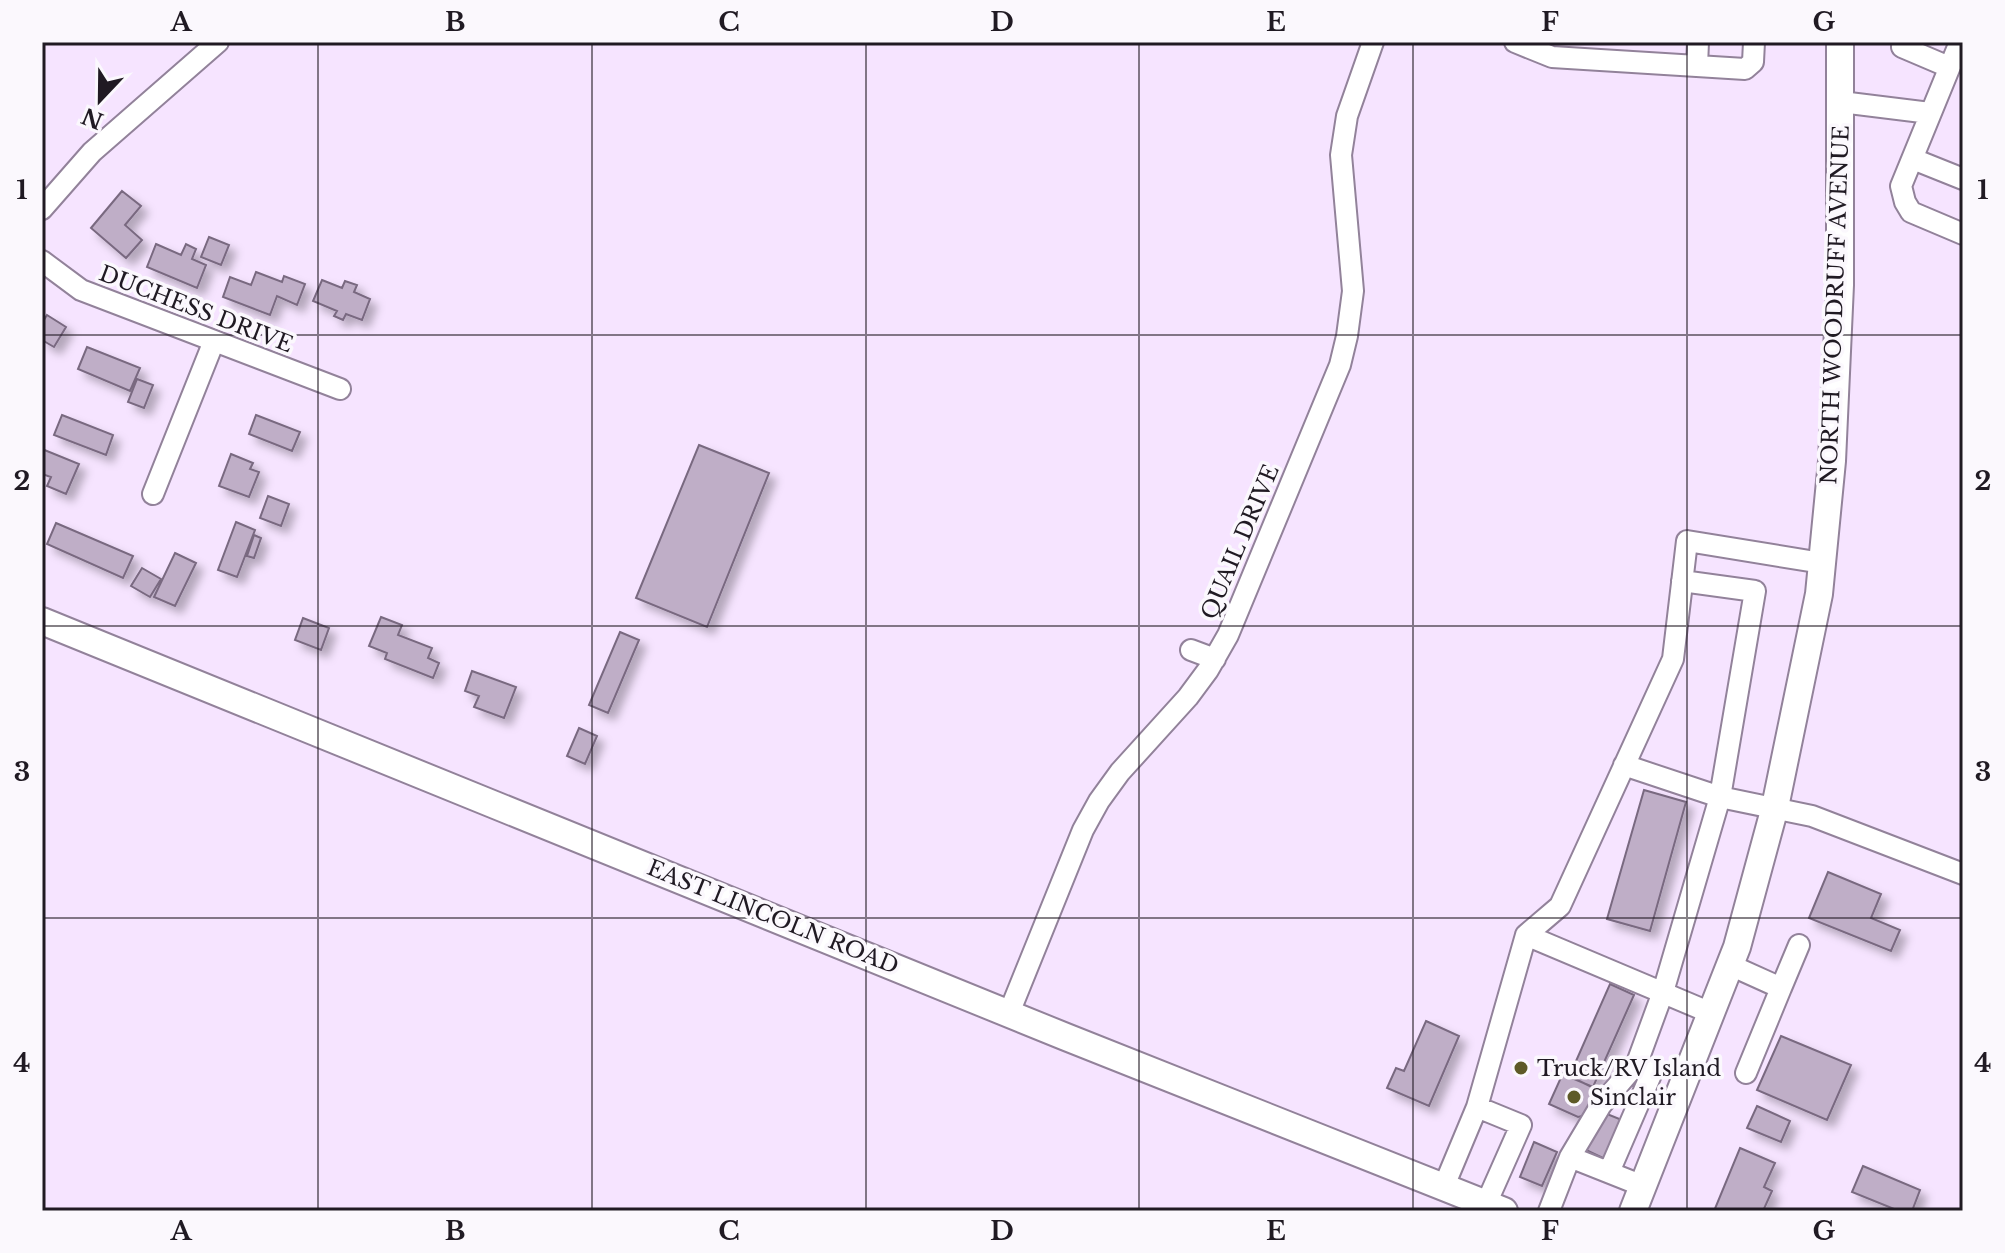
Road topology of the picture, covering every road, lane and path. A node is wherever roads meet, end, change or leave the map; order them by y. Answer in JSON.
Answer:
{"nodes":[{"id":1,"x":218,"y":42,"type":"edge"},
{"id":2,"x":1373,"y":42,"type":"edge"},
{"id":3,"x":1515,"y":42,"type":"edge"},
{"id":4,"x":1698,"y":42,"type":"edge"},
{"id":5,"x":1754,"y":42,"type":"edge"},
{"id":6,"x":1840,"y":42,"type":"edge"},
{"id":7,"x":1904,"y":42,"type":"edge"},
{"id":8,"x":1960,"y":42,"type":"edge"},
{"id":9,"x":1697,"y":66,"type":"junction"},
{"id":10,"x":1949,"y":67,"type":"junction"},
{"id":11,"x":1841,"y":102,"type":"junction"},
{"id":12,"x":1930,"y":113,"type":"junction"},
{"id":13,"x":1913,"y":159,"type":"junction"},
{"id":14,"x":1963,"y":179,"type":"edge"},
{"id":15,"x":42,"y":209,"type":"edge"},
{"id":16,"x":1963,"y":234,"type":"edge"},
{"id":17,"x":42,"y":261,"type":"edge"},
{"id":18,"x":214,"y":341,"type":"junction"},
{"id":19,"x":340,"y":389,"type":"dead end"},
{"id":20,"x":153,"y":494,"type":"dead end"},
{"id":21,"x":1822,"y":563,"type":"junction"},
{"id":22,"x":1682,"y":581,"type":"junction"},
{"id":23,"x":42,"y":621,"type":"edge"},
{"id":24,"x":1191,"y":650,"type":"dead end"},
{"id":25,"x":1215,"y":659,"type":"junction"},
{"id":26,"x":1624,"y":765,"type":"junction"},
{"id":27,"x":1720,"y":797,"type":"junction"},
{"id":28,"x":1775,"y":807,"type":"junction"},
{"id":29,"x":1963,"y":874,"type":"edge"},
{"id":30,"x":1526,"y":935,"type":"junction"},
{"id":31,"x":1799,"y":945,"type":"dead end"},
{"id":32,"x":1730,"y":965,"type":"junction"},
{"id":33,"x":1781,"y":988,"type":"junction"},
{"id":34,"x":1663,"y":992,"type":"junction"},
{"id":35,"x":1009,"y":1013,"type":"junction"},
{"id":36,"x":1711,"y":1013,"type":"junction"},
{"id":37,"x":1645,"y":1067,"type":"junction"},
{"id":38,"x":1746,"y":1073,"type":"dead end"},
{"id":39,"x":1684,"y":1083,"type":"junction"},
{"id":40,"x":1477,"y":1107,"type":"junction"},
{"id":41,"x":1570,"y":1157,"type":"junction"},
{"id":42,"x":1609,"y":1172,"type":"junction"},
{"id":43,"x":1444,"y":1186,"type":"junction"},
{"id":44,"x":1643,"y":1186,"type":"junction"},
{"id":45,"x":1495,"y":1207,"type":"edge"},
{"id":46,"x":1549,"y":1211,"type":"edge"},
{"id":47,"x":1633,"y":1211,"type":"edge"}],
"edges":[{"from":1,"to":15,"type":"street"},
{"from":2,"to":25,"type":"street","name":"QUAIL DRIVE"},
{"from":3,"to":9,"type":"street"},
{"from":4,"to":9,"type":"street"},
{"from":5,"to":9,"type":"street"},
{"from":6,"to":11,"type":"main road","name":"NORTH WOODRUFF AVENUE"},
{"from":7,"to":10,"type":"street"},
{"from":8,"to":10,"type":"street"},
{"from":10,"to":12,"type":"street"},
{"from":11,"to":12,"type":"street"},
{"from":11,"to":21,"type":"main road","name":"NORTH WOODRUFF AVENUE"},
{"from":12,"to":13,"type":"street"},
{"from":13,"to":14,"type":"street"},
{"from":13,"to":16,"type":"street"},
{"from":17,"to":18,"type":"street","name":"DUCHESS DRIVE"},
{"from":18,"to":19,"type":"street","name":"DUCHESS DRIVE"},
{"from":18,"to":20,"type":"street"},
{"from":21,"to":22,"type":"street"},
{"from":21,"to":28,"type":"main road","name":"NORTH WOODRUFF AVENUE"},
{"from":22,"to":26,"type":"street"},
{"from":22,"to":27,"type":"street"},
{"from":23,"to":35,"type":"main road","name":"EAST LINCOLN ROAD"},
{"from":24,"to":25,"type":"street"},
{"from":25,"to":35,"type":"street","name":"QUAIL DRIVE"},
{"from":26,"to":27,"type":"street"},
{"from":26,"to":30,"type":"street"},
{"from":27,"to":28,"type":"street"},
{"from":27,"to":34,"type":"street"},
{"from":28,"to":29,"type":"street"},
{"from":28,"to":32,"type":"main road","name":"NORTH WOODRUFF AVENUE"},
{"from":30,"to":34,"type":"street"},
{"from":30,"to":40,"type":"street"},
{"from":31,"to":33,"type":"street"},
{"from":32,"to":33,"type":"street"},
{"from":32,"to":36,"type":"main road","name":"NORTH WOODRUFF AVENUE"},
{"from":33,"to":38,"type":"street"},
{"from":34,"to":36,"type":"street"},
{"from":34,"to":37,"type":"street"},
{"from":35,"to":43,"type":"main road","name":"EAST LINCOLN ROAD"},
{"from":36,"to":39,"type":"main road","name":"NORTH WOODRUFF AVENUE"},
{"from":37,"to":39,"type":"street"},
{"from":37,"to":41,"type":"street"},
{"from":37,"to":42,"type":"street"},
{"from":39,"to":44,"type":"main road","name":"NORTH WOODRUFF AVENUE"},
{"from":40,"to":43,"type":"street"},
{"from":40,"to":45,"type":"street"},
{"from":41,"to":42,"type":"street"},
{"from":41,"to":46,"type":"street"},
{"from":42,"to":44,"type":"street"},
{"from":43,"to":45,"type":"main road","name":"EAST LINCOLN ROAD"},
{"from":44,"to":47,"type":"main road","name":"NORTH WOODRUFF AVENUE"}]}
